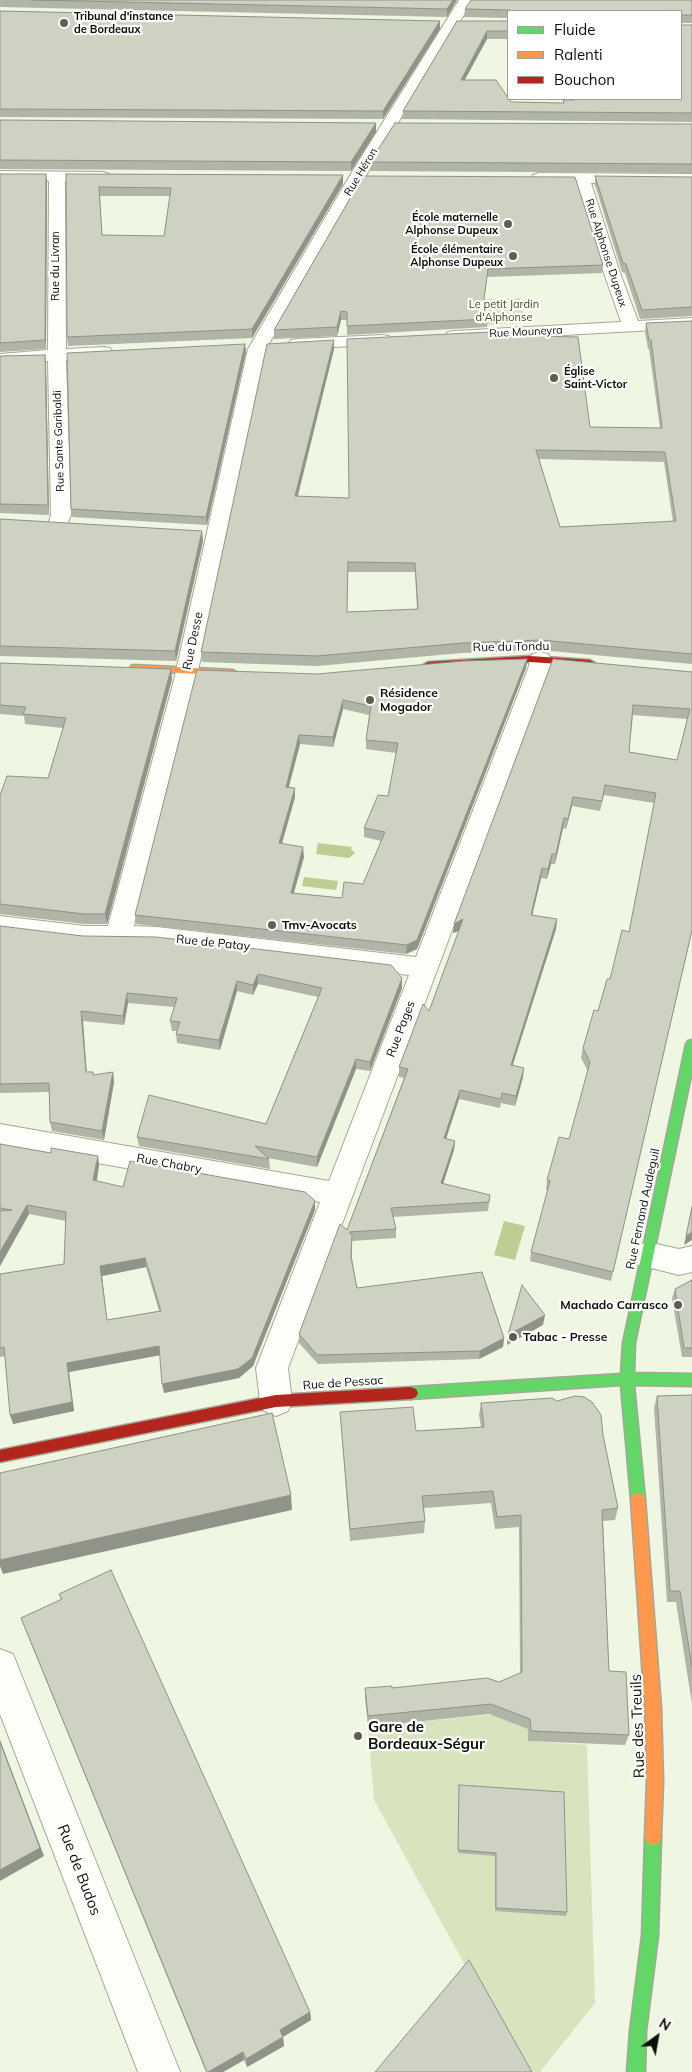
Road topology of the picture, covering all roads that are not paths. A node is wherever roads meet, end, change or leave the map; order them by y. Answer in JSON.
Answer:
{"nodes":[{"id":1,"x":466,"y":0,"type":"edge"},
{"id":2,"x":433,"y":22,"type":"edge"},
{"id":3,"x":459,"y":23,"type":"junction"},
{"id":4,"x":370,"y":125,"type":"edge"},
{"id":5,"x":389,"y":125,"type":"junction"},
{"id":6,"x":408,"y":125,"type":"edge"},
{"id":7,"x":0,"y":176,"type":"edge"},
{"id":8,"x":57,"y":177,"type":"junction"},
{"id":9,"x":120,"y":177,"type":"edge"},
{"id":10,"x":337,"y":177,"type":"edge"},
{"id":11,"x":357,"y":177,"type":"junction"},
{"id":12,"x":375,"y":178,"type":"edge"},
{"id":13,"x":520,"y":178,"type":"edge"},
{"id":14,"x":582,"y":178,"type":"junction"},
{"id":15,"x":692,"y":179,"type":"edge"},
{"id":16,"x":692,"y":324,"type":"edge"},
{"id":17,"x":632,"y":327,"type":"junction"},
{"id":18,"x":442,"y":337,"type":"edge"},
{"id":19,"x":403,"y":339,"type":"edge"},
{"id":20,"x":252,"y":345,"type":"junction"},
{"id":21,"x":123,"y":351,"type":"edge"},
{"id":22,"x":57,"y":356,"type":"junction"},
{"id":23,"x":0,"y":359,"type":"edge"},
{"id":24,"x":58,"y":525,"type":"edge"},
{"id":25,"x":540,"y":659,"type":"junction"},
{"id":26,"x":603,"y":665,"type":"edge"},
{"id":27,"x":414,"y":666,"type":"edge"},
{"id":28,"x":120,"y":668,"type":"edge"},
{"id":29,"x":187,"y":671,"type":"junction"},
{"id":30,"x":249,"y":674,"type":"edge"},
{"id":31,"x":0,"y":925,"type":"edge"},
{"id":32,"x":120,"y":935,"type":"junction"},
{"id":33,"x":425,"y":969,"type":"junction"},
{"id":34,"x":692,"y":1044,"type":"edge"},
{"id":35,"x":0,"y":1135,"type":"edge"},
{"id":36,"x":337,"y":1195,"type":"junction"},
{"id":37,"x":647,"y":1255,"type":"junction"},
{"id":38,"x":692,"y":1259,"type":"edge"},
{"id":39,"x":627,"y":1379,"type":"junction"},
{"id":40,"x":692,"y":1380,"type":"edge"},
{"id":41,"x":276,"y":1402,"type":"junction"},
{"id":42,"x":0,"y":1456,"type":"edge"},
{"id":43,"x":0,"y":1667,"type":"edge"},
{"id":44,"x":159,"y":2072,"type":"edge"},
{"id":45,"x":636,"y":2072,"type":"edge"}],
"edges":[{"from":1,"to":3,"type":"street","name":"Rue Héron"},
{"from":2,"to":3,"type":"street"},
{"from":3,"to":5,"type":"street","name":"Rue Héron"},
{"from":4,"to":5,"type":"street"},
{"from":5,"to":6,"type":"street"},
{"from":5,"to":11,"type":"street","name":"Rue Héron"},
{"from":7,"to":8,"type":"street"},
{"from":8,"to":9,"type":"street"},
{"from":8,"to":22,"type":"street","name":"Rue du Livran"},
{"from":10,"to":11,"type":"street"},
{"from":11,"to":12,"type":"street"},
{"from":11,"to":20,"type":"street","name":"Rue Héron"},
{"from":13,"to":14,"type":"street"},
{"from":14,"to":15,"type":"street"},
{"from":14,"to":17,"type":"street","name":"Rue Alphonse Dupeux"},
{"from":16,"to":17,"type":"street","name":"Rue Mouneyra"},
{"from":17,"to":18,"type":"street","name":"Rue Mouneyra"},
{"from":19,"to":20,"type":"street"},
{"from":20,"to":29,"type":"street","name":"Rue Desse"},
{"from":21,"to":22,"type":"street"},
{"from":22,"to":23,"type":"street"},
{"from":22,"to":24,"type":"street","name":"Rue Sante Garibaldi"},
{"from":25,"to":26,"type":"street","name":"Rue du Tondu"},
{"from":25,"to":27,"type":"street","name":"Rue du Tondu"},
{"from":25,"to":33,"type":"street","name":"Rue Pages"},
{"from":28,"to":29,"type":"street"},
{"from":29,"to":30,"type":"street"},
{"from":29,"to":32,"type":"street","name":"Rue Desse"},
{"from":31,"to":32,"type":"street","name":"Rue de Patay"},
{"from":32,"to":33,"type":"street","name":"Rue de Patay"},
{"from":33,"to":36,"type":"street","name":"Rue Pages"},
{"from":34,"to":37,"type":"street","name":"Rue Fernand Audeguil"},
{"from":35,"to":36,"type":"street","name":"Rue Chabry"},
{"from":36,"to":41,"type":"street","name":"Rue Pages"},
{"from":37,"to":38,"type":"street"},
{"from":37,"to":39,"type":"street","name":"Rue Fernand Audeguil"},
{"from":39,"to":40,"type":"street","name":"Rue de Pessac"},
{"from":39,"to":41,"type":"street","name":"Rue de Pessac"},
{"from":39,"to":45,"type":"street","name":"Rue des Treuils"},
{"from":41,"to":42,"type":"street","name":"Rue de Pessac"},
{"from":43,"to":44,"type":"street","name":"Rue de Budos"}]}
